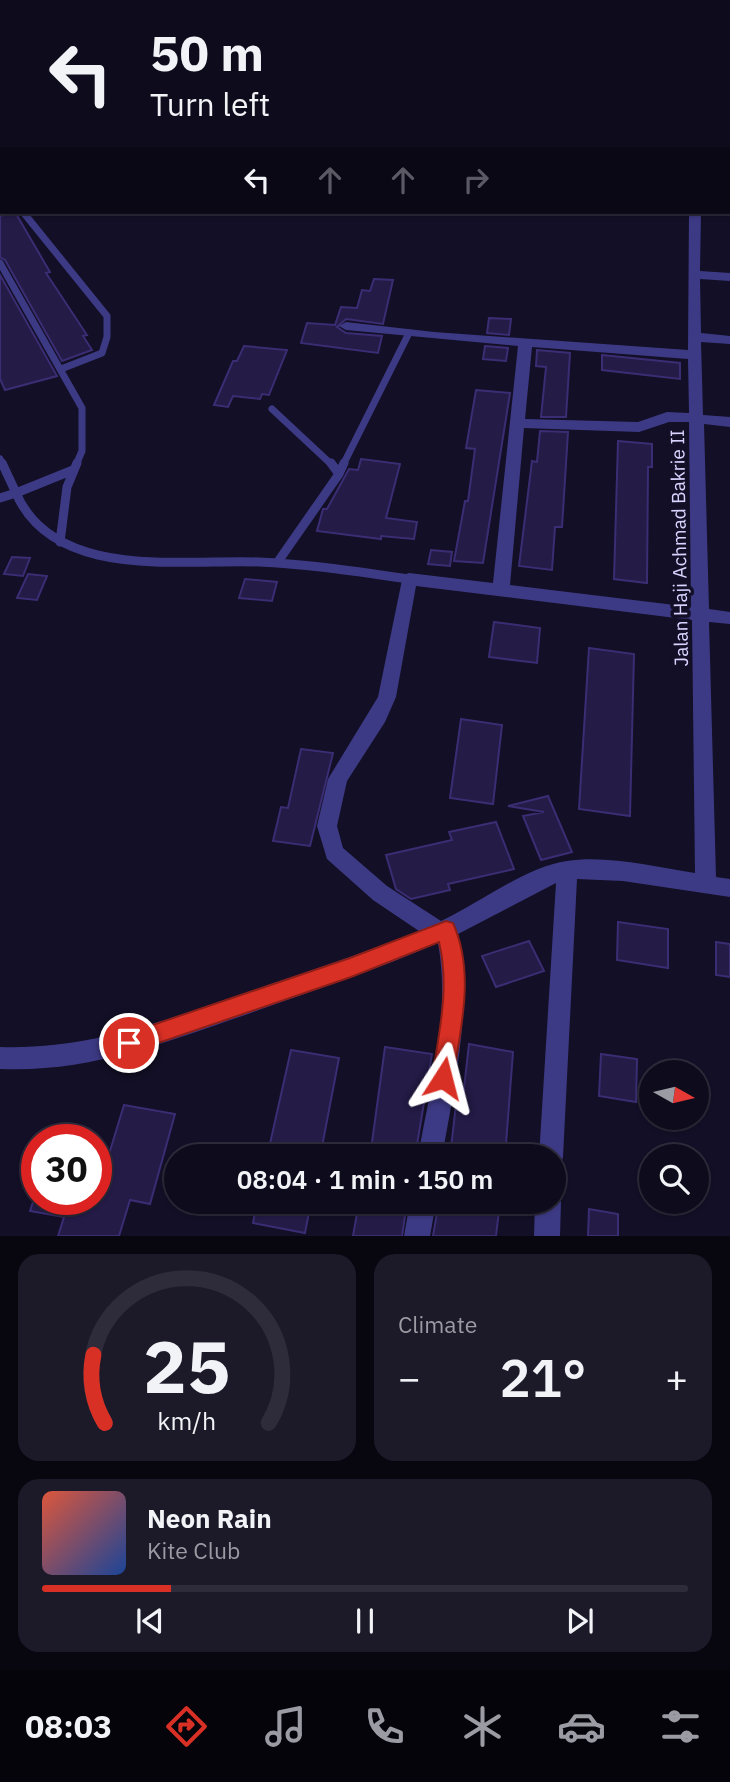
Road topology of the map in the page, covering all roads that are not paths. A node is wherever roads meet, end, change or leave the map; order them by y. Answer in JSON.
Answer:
{"nodes":[{"id":1,"x":25,"y":214,"type":"edge"},
{"id":2,"x":695,"y":214,"type":"edge"},
{"id":3,"x":0,"y":263,"type":"edge"},
{"id":4,"x":693,"y":275,"type":"junction"},
{"id":5,"x":726,"y":275,"type":"edge"},
{"id":6,"x":346,"y":326,"type":"dead end"},
{"id":7,"x":409,"y":333,"type":"junction"},
{"id":8,"x":694,"y":337,"type":"junction"},
{"id":9,"x":730,"y":340,"type":"edge"},
{"id":10,"x":525,"y":343,"type":"junction"},
{"id":11,"x":694,"y":355,"type":"junction"},
{"id":12,"x":61,"y":369,"type":"junction"},
{"id":13,"x":272,"y":409,"type":"dead end"},
{"id":14,"x":697,"y":419,"type":"junction"},
{"id":15,"x":730,"y":422,"type":"edge"},
{"id":16,"x":517,"y":423,"type":"junction"},
{"id":17,"x":0,"y":459,"type":"edge"},
{"id":18,"x":73,"y":470,"type":"junction"},
{"id":19,"x":339,"y":474,"type":"junction"},
{"id":20,"x":16,"y":493,"type":"junction"},
{"id":21,"x":0,"y":498,"type":"edge"},
{"id":22,"x":60,"y":542,"type":"junction"},
{"id":23,"x":277,"y":563,"type":"junction"},
{"id":24,"x":409,"y":579,"type":"junction"},
{"id":25,"x":501,"y":591,"type":"junction"},
{"id":26,"x":702,"y":614,"type":"junction"},
{"id":27,"x":730,"y":618,"type":"edge"},
{"id":28,"x":567,"y":870,"type":"junction"},
{"id":29,"x":706,"y":884,"type":"junction"},
{"id":30,"x":730,"y":888,"type":"edge"},
{"id":31,"x":443,"y":931,"type":"junction"},
{"id":32,"x":0,"y":1058,"type":"edge"},
{"id":33,"x":432,"y":1144,"type":"edge"},
{"id":34,"x":552,"y":1144,"type":"edge"},
{"id":35,"x":421,"y":1214,"type":"edge"},
{"id":36,"x":548,"y":1214,"type":"edge"},
{"id":37,"x":417,"y":1236,"type":"edge"},
{"id":38,"x":547,"y":1236,"type":"edge"}],
"edges":[{"from":1,"to":12,"type":"lane"},
{"from":2,"to":4,"type":"street","name":"Jalan Haji Achmad Bakrie II"},
{"from":3,"to":12,"type":"lane"},
{"from":4,"to":5,"type":"street"},
{"from":4,"to":8,"type":"street","name":"Jalan Haji Achmad Bakrie II"},
{"from":6,"to":7,"type":"street"},
{"from":7,"to":10,"type":"street"},
{"from":7,"to":19,"type":"lane"},
{"from":8,"to":9,"type":"street"},
{"from":8,"to":11,"type":"street","name":"Jalan Haji Achmad Bakrie II"},
{"from":10,"to":11,"type":"street"},
{"from":10,"to":16,"type":"street"},
{"from":11,"to":14,"type":"street","name":"Jalan Haji Achmad Bakrie II"},
{"from":12,"to":18,"type":"lane"},
{"from":13,"to":19,"type":"lane"},
{"from":14,"to":15,"type":"street"},
{"from":14,"to":16,"type":"street"},
{"from":14,"to":26,"type":"street","name":"Jalan Haji Achmad Bakrie II"},
{"from":16,"to":25,"type":"street"},
{"from":17,"to":20,"type":"lane"},
{"from":18,"to":20,"type":"lane"},
{"from":18,"to":22,"type":"lane"},
{"from":19,"to":23,"type":"lane"},
{"from":20,"to":21,"type":"lane"},
{"from":20,"to":22,"type":"lane"},
{"from":22,"to":23,"type":"lane"},
{"from":23,"to":24,"type":"lane"},
{"from":24,"to":25,"type":"street"},
{"from":24,"to":31,"type":"street"},
{"from":25,"to":26,"type":"street"},
{"from":26,"to":27,"type":"street"},
{"from":26,"to":29,"type":"street","name":"Jalan Haji Achmad Bakrie II"},
{"from":28,"to":29,"type":"street"},
{"from":28,"to":31,"type":"street"},
{"from":28,"to":34,"type":"street"},
{"from":29,"to":30,"type":"street"},
{"from":31,"to":32,"type":"street"},
{"from":31,"to":33,"type":"street"},
{"from":35,"to":37,"type":"street"},
{"from":36,"to":38,"type":"street"}]}
